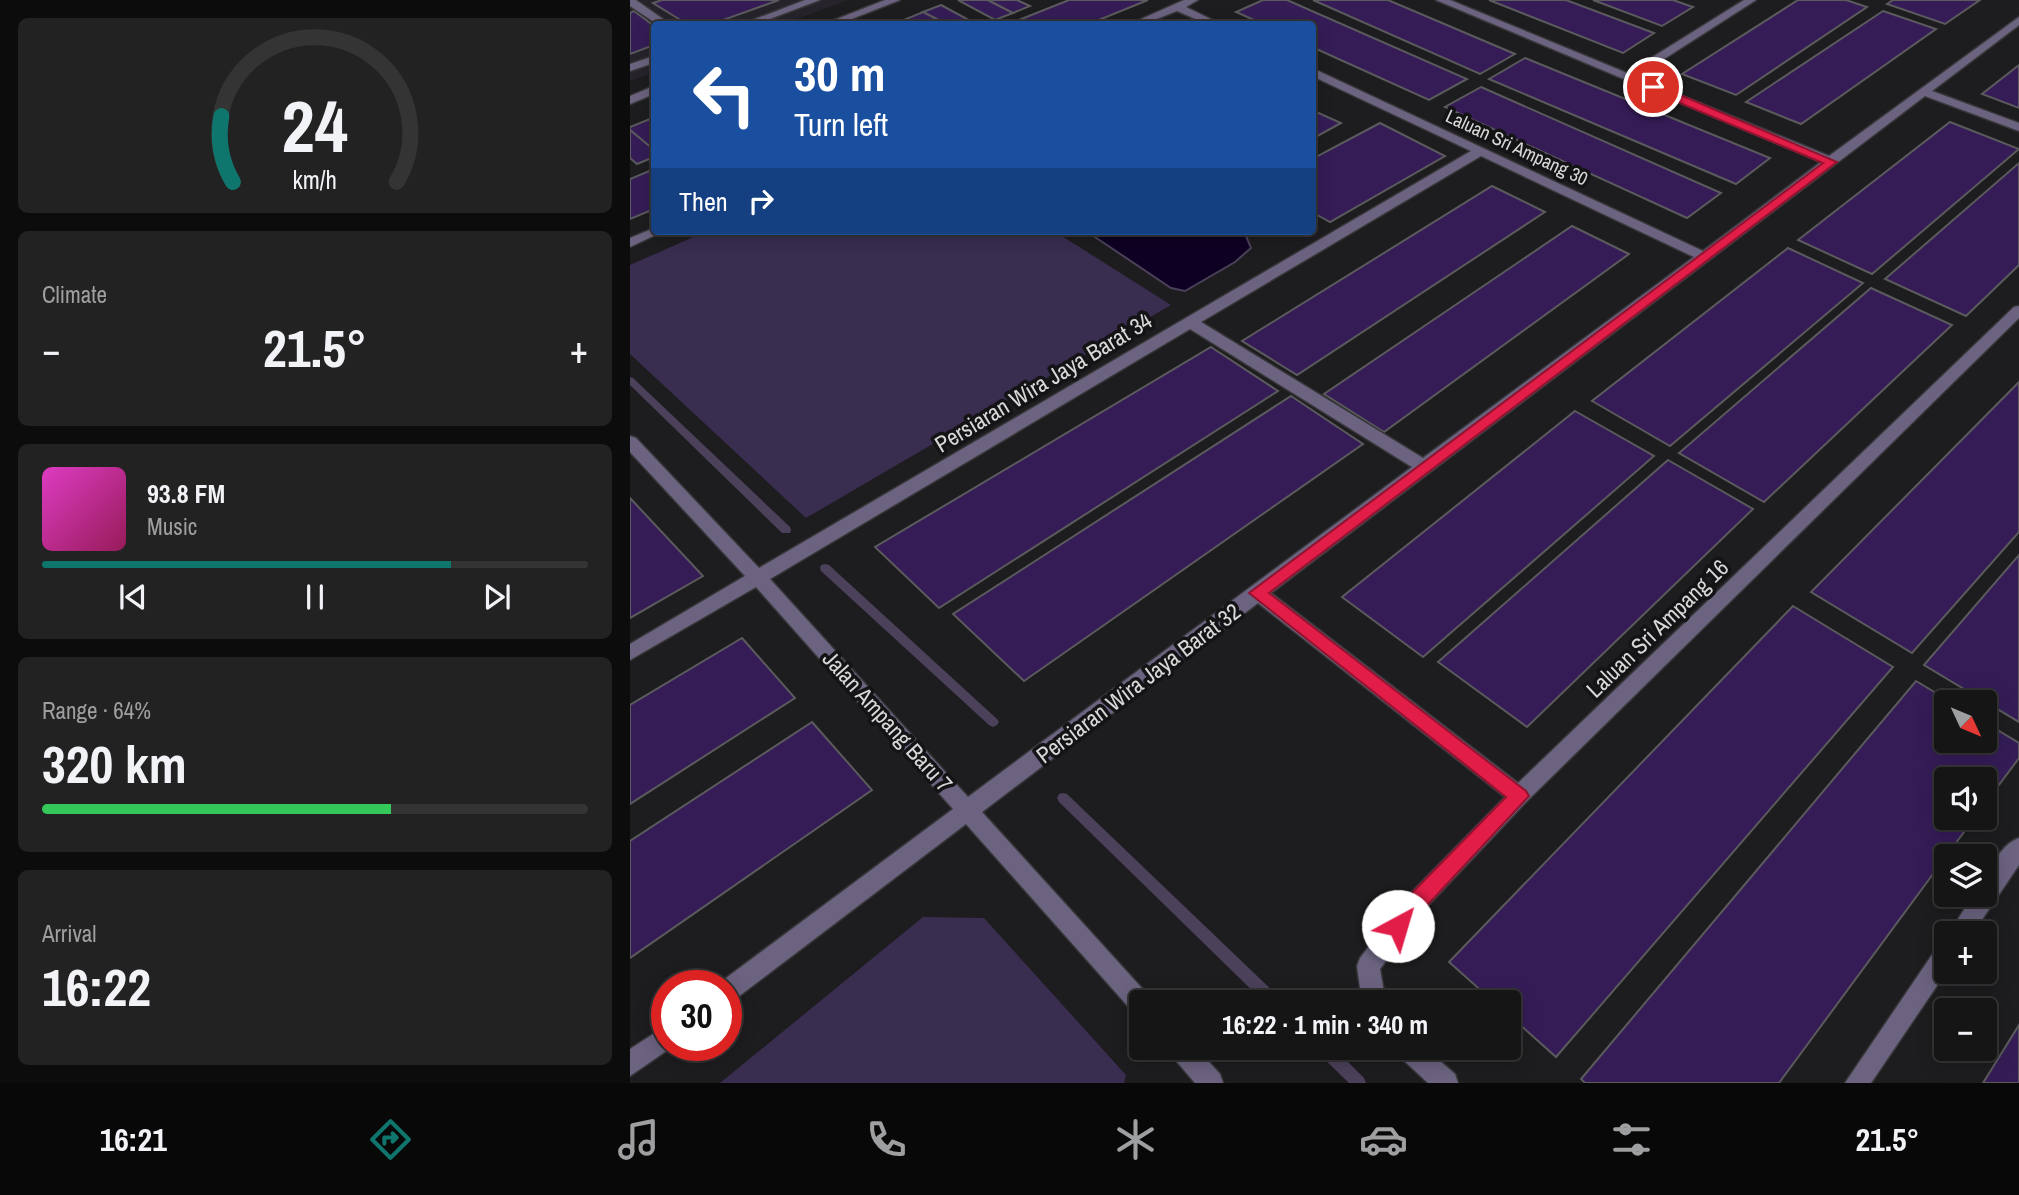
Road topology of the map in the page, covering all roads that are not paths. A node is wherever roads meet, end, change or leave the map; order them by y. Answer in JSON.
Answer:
{"nodes":[{"id":1,"x":815,"y":0,"type":"edge"},
{"id":2,"x":895,"y":0,"type":"edge"},
{"id":3,"x":1193,"y":0,"type":"edge"},
{"id":4,"x":1441,"y":0,"type":"edge"},
{"id":5,"x":1723,"y":0,"type":"edge"},
{"id":6,"x":633,"y":2,"type":"edge"},
{"id":7,"x":1746,"y":3,"type":"edge"},
{"id":8,"x":1178,"y":7,"type":"junction"},
{"id":9,"x":2019,"y":20,"type":"edge"},
{"id":10,"x":660,"y":21,"type":"edge"},
{"id":11,"x":756,"y":21,"type":"edge"},
{"id":12,"x":838,"y":21,"type":"edge"},
{"id":13,"x":1143,"y":21,"type":"edge"},
{"id":14,"x":1208,"y":21,"type":"edge"},
{"id":15,"x":651,"y":60,"type":"edge"},
{"id":16,"x":630,"y":68,"type":"edge"},
{"id":17,"x":1316,"y":73,"type":"edge"},
{"id":18,"x":1628,"y":77,"type":"junction"},
{"id":19,"x":651,"y":91,"type":"edge"},
{"id":20,"x":1924,"y":92,"type":"junction"},
{"id":21,"x":630,"y":100,"type":"edge"},
{"id":22,"x":2019,"y":127,"type":"edge"},
{"id":23,"x":1480,"y":151,"type":"junction"},
{"id":24,"x":1831,"y":162,"type":"junction"},
{"id":25,"x":651,"y":234,"type":"edge"},
{"id":26,"x":630,"y":243,"type":"edge"},
{"id":27,"x":1705,"y":257,"type":"junction"},
{"id":28,"x":2019,"y":310,"type":"edge"},
{"id":29,"x":1190,"y":322,"type":"junction"},
{"id":30,"x":2012,"y":327,"type":"edge"},
{"id":31,"x":630,"y":442,"type":"edge"},
{"id":32,"x":1425,"y":467,"type":"junction"},
{"id":33,"x":757,"y":577,"type":"junction"},
{"id":34,"x":1258,"y":593,"type":"junction"},
{"id":35,"x":630,"y":653,"type":"edge"},
{"id":36,"x":1519,"y":796,"type":"junction"},
{"id":37,"x":969,"y":810,"type":"junction"},
{"id":38,"x":2019,"y":847,"type":"edge"},
{"id":39,"x":1968,"y":921,"type":"edge"},
{"id":40,"x":1934,"y":971,"type":"edge"},
{"id":41,"x":742,"y":980,"type":"edge"},
{"id":42,"x":1129,"y":990,"type":"edge"},
{"id":43,"x":1372,"y":990,"type":"edge"},
{"id":44,"x":651,"y":1049,"type":"edge"},
{"id":45,"x":1188,"y":1060,"type":"edge"},
{"id":46,"x":1420,"y":1060,"type":"edge"},
{"id":47,"x":630,"y":1065,"type":"edge"},
{"id":48,"x":1202,"y":1080,"type":"edge"},
{"id":49,"x":1446,"y":1083,"type":"edge"},
{"id":50,"x":1857,"y":1083,"type":"edge"}],
"edges":[{"from":1,"to":11,"type":"street"},
{"from":2,"to":12,"type":"street"},
{"from":3,"to":8,"type":"street"},
{"from":4,"to":18,"type":"street"},
{"from":5,"to":7,"type":"street"},
{"from":6,"to":10,"type":"street"},
{"from":7,"to":18,"type":"street"},
{"from":8,"to":13,"type":"street"},
{"from":8,"to":14,"type":"street"},
{"from":9,"to":20,"type":"street","name":"Persiaran Wira Jaya Barat 32"},
{"from":15,"to":16,"type":"street"},
{"from":17,"to":23,"type":"street","name":"Laluan Sri Ampang 30"},
{"from":18,"to":24,"type":"street"},
{"from":19,"to":21,"type":"street"},
{"from":20,"to":22,"type":"street"},
{"from":20,"to":24,"type":"street","name":"Persiaran Wira Jaya Barat 32"},
{"from":23,"to":27,"type":"street","name":"Laluan Sri Ampang 30"},
{"from":23,"to":29,"type":"street","name":"Persiaran Wira Jaya Barat 34"},
{"from":24,"to":27,"type":"street","name":"Persiaran Wira Jaya Barat 32"},
{"from":25,"to":26,"type":"street"},
{"from":27,"to":32,"type":"street","name":"Persiaran Wira Jaya Barat 32"},
{"from":28,"to":30,"type":"street","name":"Laluan Sri Ampang 16"},
{"from":29,"to":32,"type":"street"},
{"from":29,"to":33,"type":"street","name":"Persiaran Wira Jaya Barat 34"},
{"from":30,"to":36,"type":"street","name":"Laluan Sri Ampang 16"},
{"from":31,"to":33,"type":"street","name":"Jalan Ampang Baru 7"},
{"from":32,"to":34,"type":"street","name":"Persiaran Wira Jaya Barat 32"},
{"from":33,"to":35,"type":"street","name":"Persiaran Wira Jaya Barat 34"},
{"from":33,"to":37,"type":"street","name":"Jalan Ampang Baru 7"},
{"from":34,"to":36,"type":"street"},
{"from":34,"to":37,"type":"street","name":"Persiaran Wira Jaya Barat 32"},
{"from":36,"to":43,"type":"street","name":"Laluan Sri Ampang 16"},
{"from":37,"to":41,"type":"street","name":"Persiaran Wira Jaya Barat 32"},
{"from":37,"to":42,"type":"street","name":"Jalan Ampang Baru 7"},
{"from":38,"to":39,"type":"street"},
{"from":40,"to":50,"type":"street"},
{"from":44,"to":47,"type":"street"},
{"from":45,"to":48,"type":"street"},
{"from":46,"to":49,"type":"street"}]}
